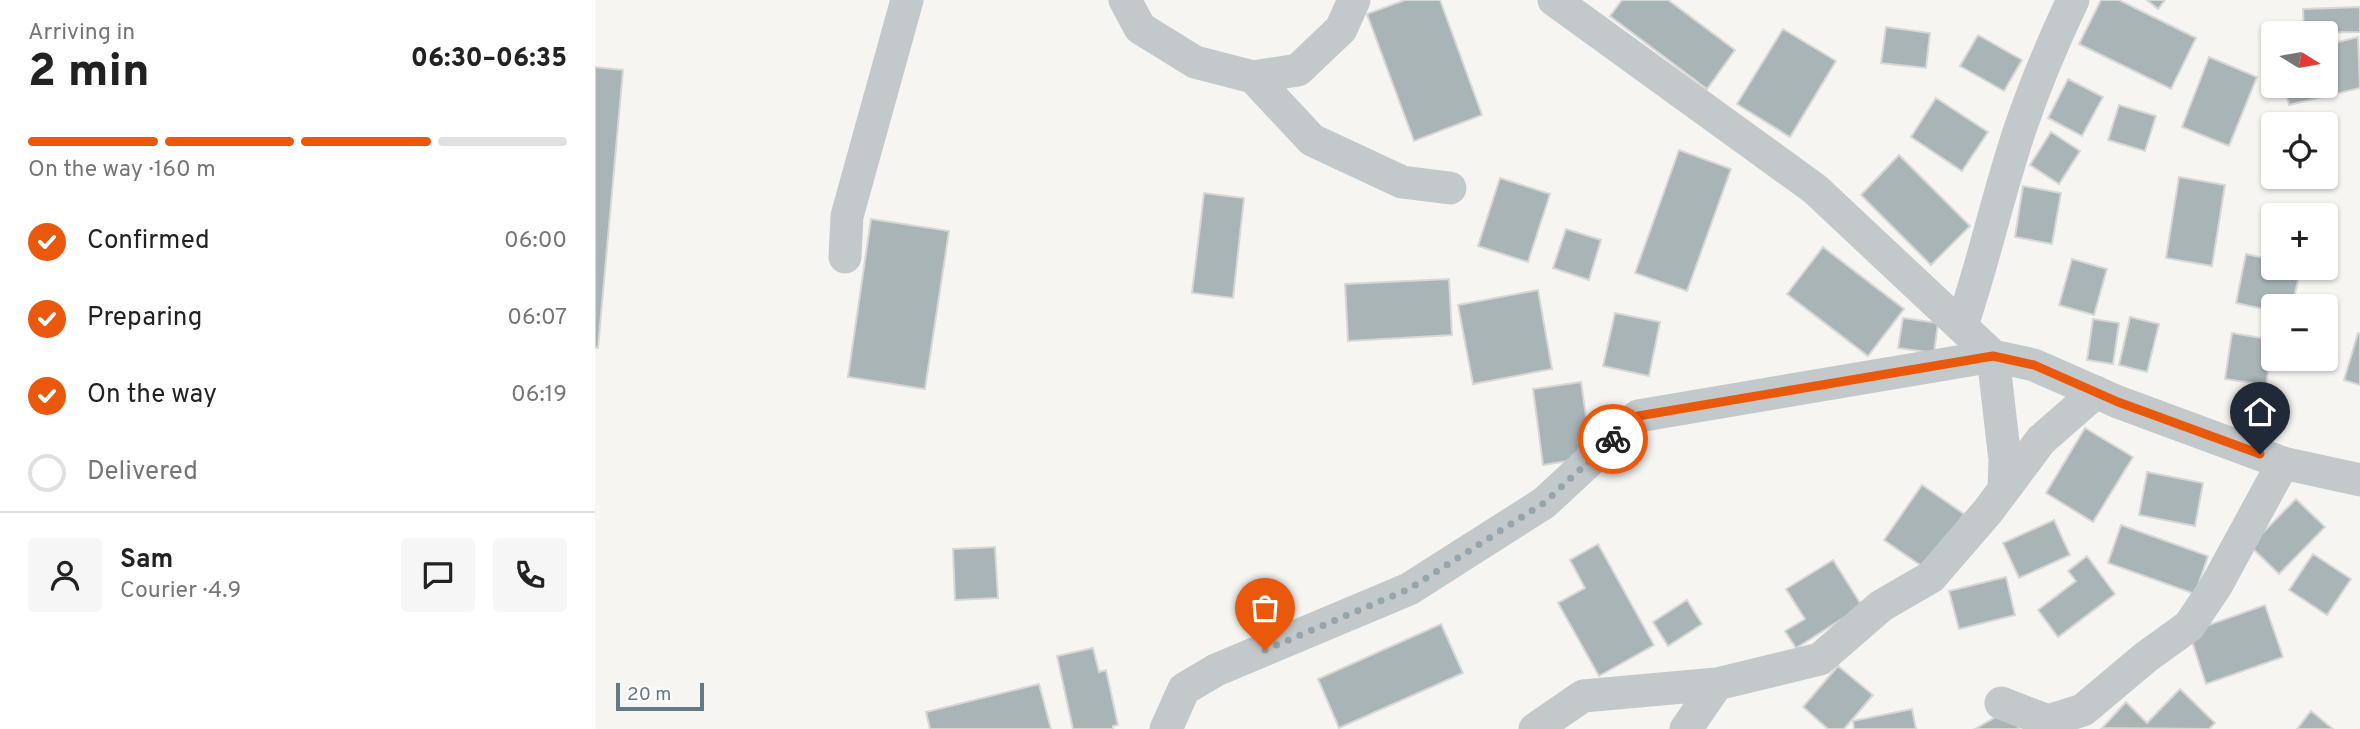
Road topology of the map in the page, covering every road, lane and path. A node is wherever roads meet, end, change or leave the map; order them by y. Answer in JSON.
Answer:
{"nodes":[{"id":1,"x":907,"y":0,"type":"edge"},
{"id":2,"x":1125,"y":0,"type":"edge"},
{"id":3,"x":1354,"y":0,"type":"edge"},
{"id":4,"x":1554,"y":0,"type":"edge"},
{"id":5,"x":2073,"y":0,"type":"edge"},
{"id":6,"x":1253,"y":76,"type":"junction"},
{"id":7,"x":1450,"y":188,"type":"dead end"},
{"id":8,"x":845,"y":257,"type":"dead end"},
{"id":9,"x":1962,"y":326,"type":"junction"},
{"id":10,"x":1993,"y":356,"type":"junction"},
{"id":11,"x":2096,"y":392,"type":"junction"},
{"id":12,"x":2283,"y":463,"type":"junction"},
{"id":13,"x":2360,"y":480,"type":"edge"},
{"id":14,"x":2004,"y":489,"type":"junction"},
{"id":15,"x":1717,"y":684,"type":"junction"},
{"id":16,"x":2001,"y":703,"type":"dead end"},
{"id":17,"x":2047,"y":725,"type":"edge"},
{"id":18,"x":1166,"y":729,"type":"edge"},
{"id":19,"x":1535,"y":729,"type":"edge"},
{"id":20,"x":1686,"y":729,"type":"edge"}],
"edges":[{"from":1,"to":8,"type":"street"},
{"from":2,"to":6,"type":"street"},
{"from":3,"to":6,"type":"street"},
{"from":4,"to":9,"type":"street"},
{"from":5,"to":9,"type":"street"},
{"from":6,"to":7,"type":"street"},
{"from":9,"to":10,"type":"street"},
{"from":10,"to":11,"type":"street"},
{"from":10,"to":14,"type":"street"},
{"from":10,"to":18,"type":"street"},
{"from":11,"to":12,"type":"street"},
{"from":11,"to":14,"type":"street"},
{"from":12,"to":13,"type":"street"},
{"from":12,"to":17,"type":"street"},
{"from":14,"to":15,"type":"street"},
{"from":15,"to":19,"type":"street"},
{"from":15,"to":20,"type":"street"},
{"from":16,"to":17,"type":"street"}]}
